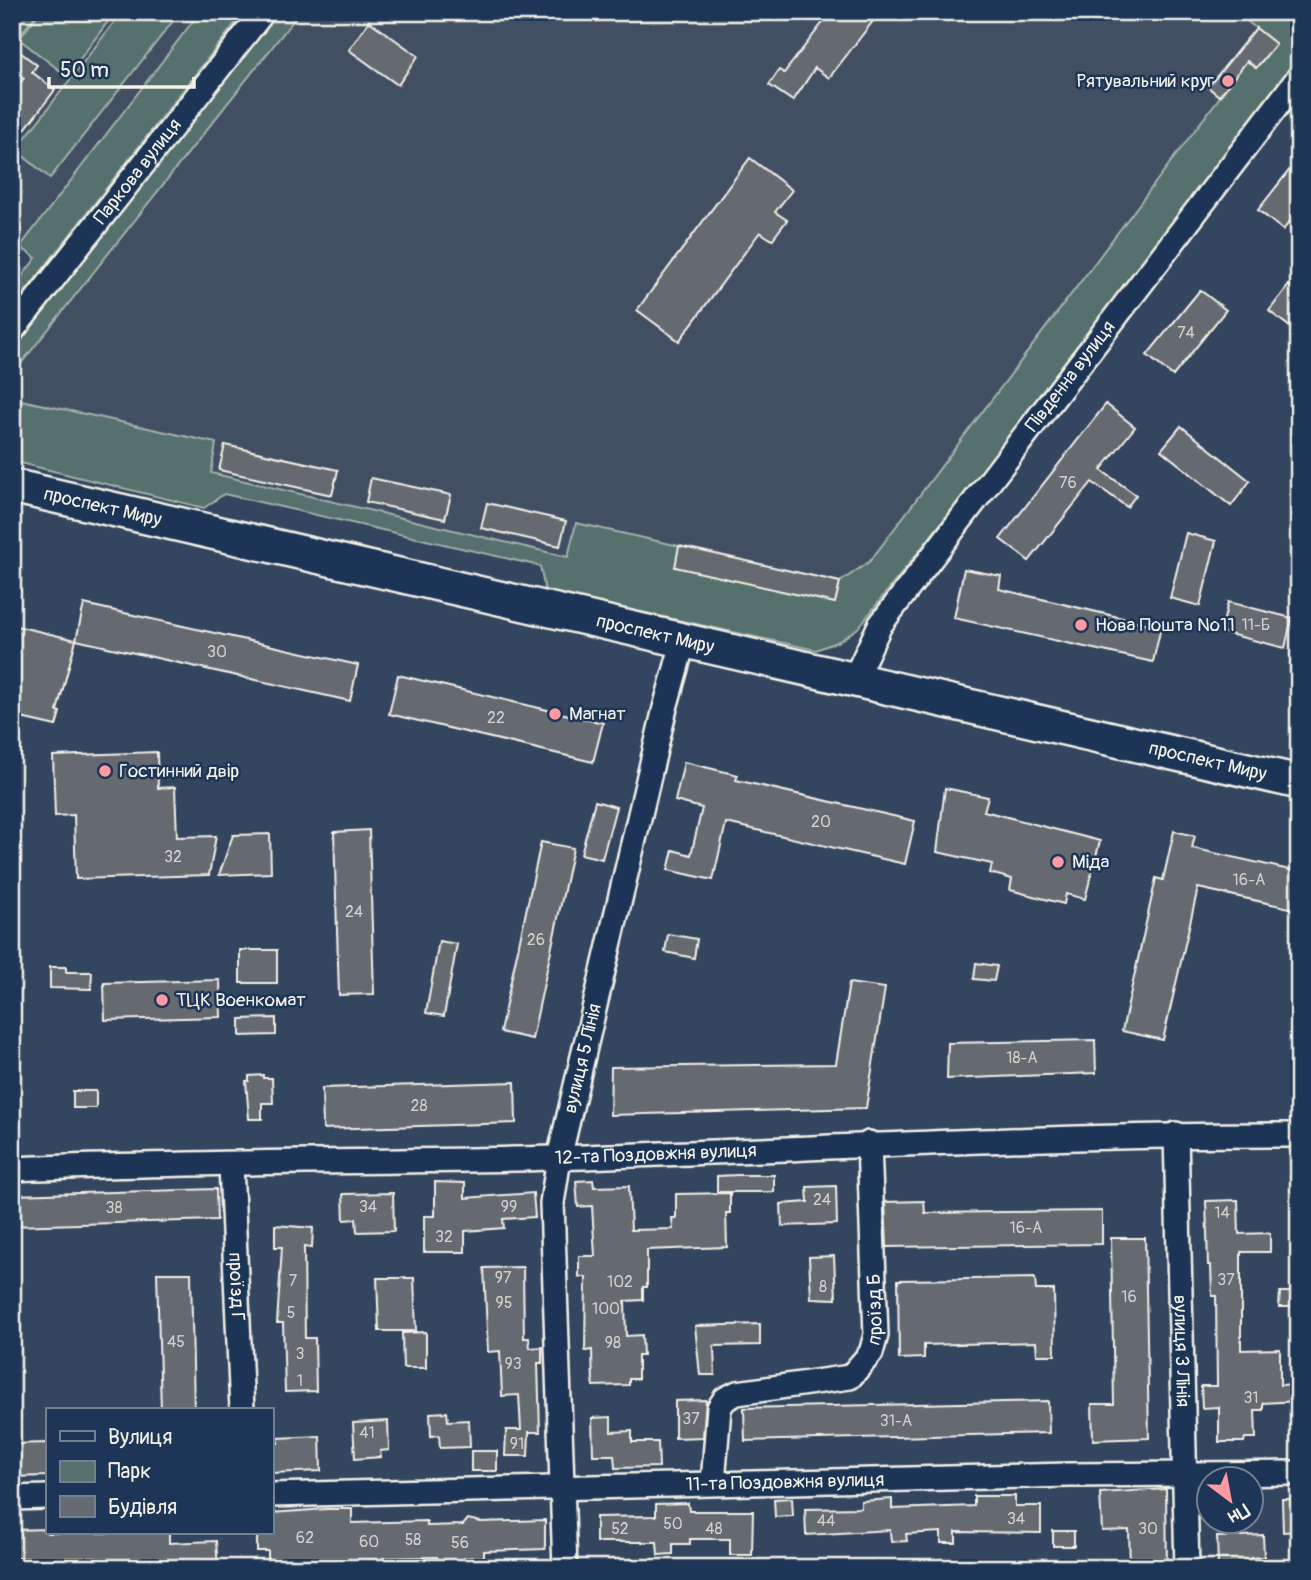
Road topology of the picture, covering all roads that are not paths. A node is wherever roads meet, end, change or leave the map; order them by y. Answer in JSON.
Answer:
{"nodes":[{"id":1,"x":263,"y":12,"type":"edge"},
{"id":2,"x":1299,"y":77,"type":"edge"},
{"id":3,"x":12,"y":331,"type":"edge"},
{"id":4,"x":12,"y":486,"type":"edge"},
{"id":5,"x":683,"y":643,"type":"junction"},
{"id":6,"x":854,"y":680,"type":"junction"},
{"id":7,"x":1299,"y":782,"type":"edge"},
{"id":8,"x":1175,"y":1134,"type":"junction"},
{"id":9,"x":1299,"y":1135,"type":"edge"},
{"id":10,"x":869,"y":1143,"type":"junction"},
{"id":11,"x":559,"y":1158,"type":"junction"},
{"id":12,"x":231,"y":1165,"type":"junction"},
{"id":13,"x":12,"y":1169,"type":"edge"},
{"id":14,"x":242,"y":1408,"type":"edge"},
{"id":15,"x":1299,"y":1473,"type":"edge"},
{"id":16,"x":1182,"y":1475,"type":"junction"},
{"id":17,"x":713,"y":1483,"type":"junction"},
{"id":18,"x":562,"y":1489,"type":"junction"},
{"id":19,"x":273,"y":1495,"type":"edge"},
{"id":20,"x":46,"y":1497,"type":"edge"},
{"id":21,"x":12,"y":1498,"type":"edge"},
{"id":22,"x":565,"y":1568,"type":"edge"},
{"id":23,"x":1187,"y":1568,"type":"edge"}],
"edges":[{"from":1,"to":3,"type":"street","name":"Паркова вулиця"},
{"from":2,"to":6,"type":"street","name":"Південна вулиця"},
{"from":4,"to":5,"type":"main road","name":"проспект Миру"},
{"from":5,"to":6,"type":"main road","name":"проспект Миру"},
{"from":5,"to":11,"type":"street","name":"вулиця 5 Лінія"},
{"from":6,"to":7,"type":"main road","name":"проспект Миру"},
{"from":8,"to":9,"type":"street","name":"12-та Поздовжня вулиця"},
{"from":8,"to":10,"type":"street","name":"12-та Поздовжня вулиця"},
{"from":8,"to":16,"type":"street","name":"вулиця 3 Лінія"},
{"from":10,"to":11,"type":"street","name":"12-та Поздовжня вулиця"},
{"from":10,"to":17,"type":"street","name":"проїзд Б"},
{"from":11,"to":12,"type":"street","name":"12-та Поздовжня вулиця"},
{"from":11,"to":18,"type":"street","name":"вулиця 5 Лінія"},
{"from":12,"to":13,"type":"street","name":"12-та Поздовжня вулиця"},
{"from":12,"to":14,"type":"street","name":"проїзд Г"},
{"from":15,"to":16,"type":"street","name":"11-та Поздовжня вулиця"},
{"from":16,"to":17,"type":"street","name":"11-та Поздовжня вулиця"},
{"from":16,"to":23,"type":"street","name":"вулиця 3 Лінія"},
{"from":17,"to":18,"type":"street","name":"11-та Поздовжня вулиця"},
{"from":18,"to":19,"type":"street","name":"11-та Поздовжня вулиця"},
{"from":18,"to":22,"type":"street","name":"вулиця 5 Лінія"},
{"from":20,"to":21,"type":"street"}]}
